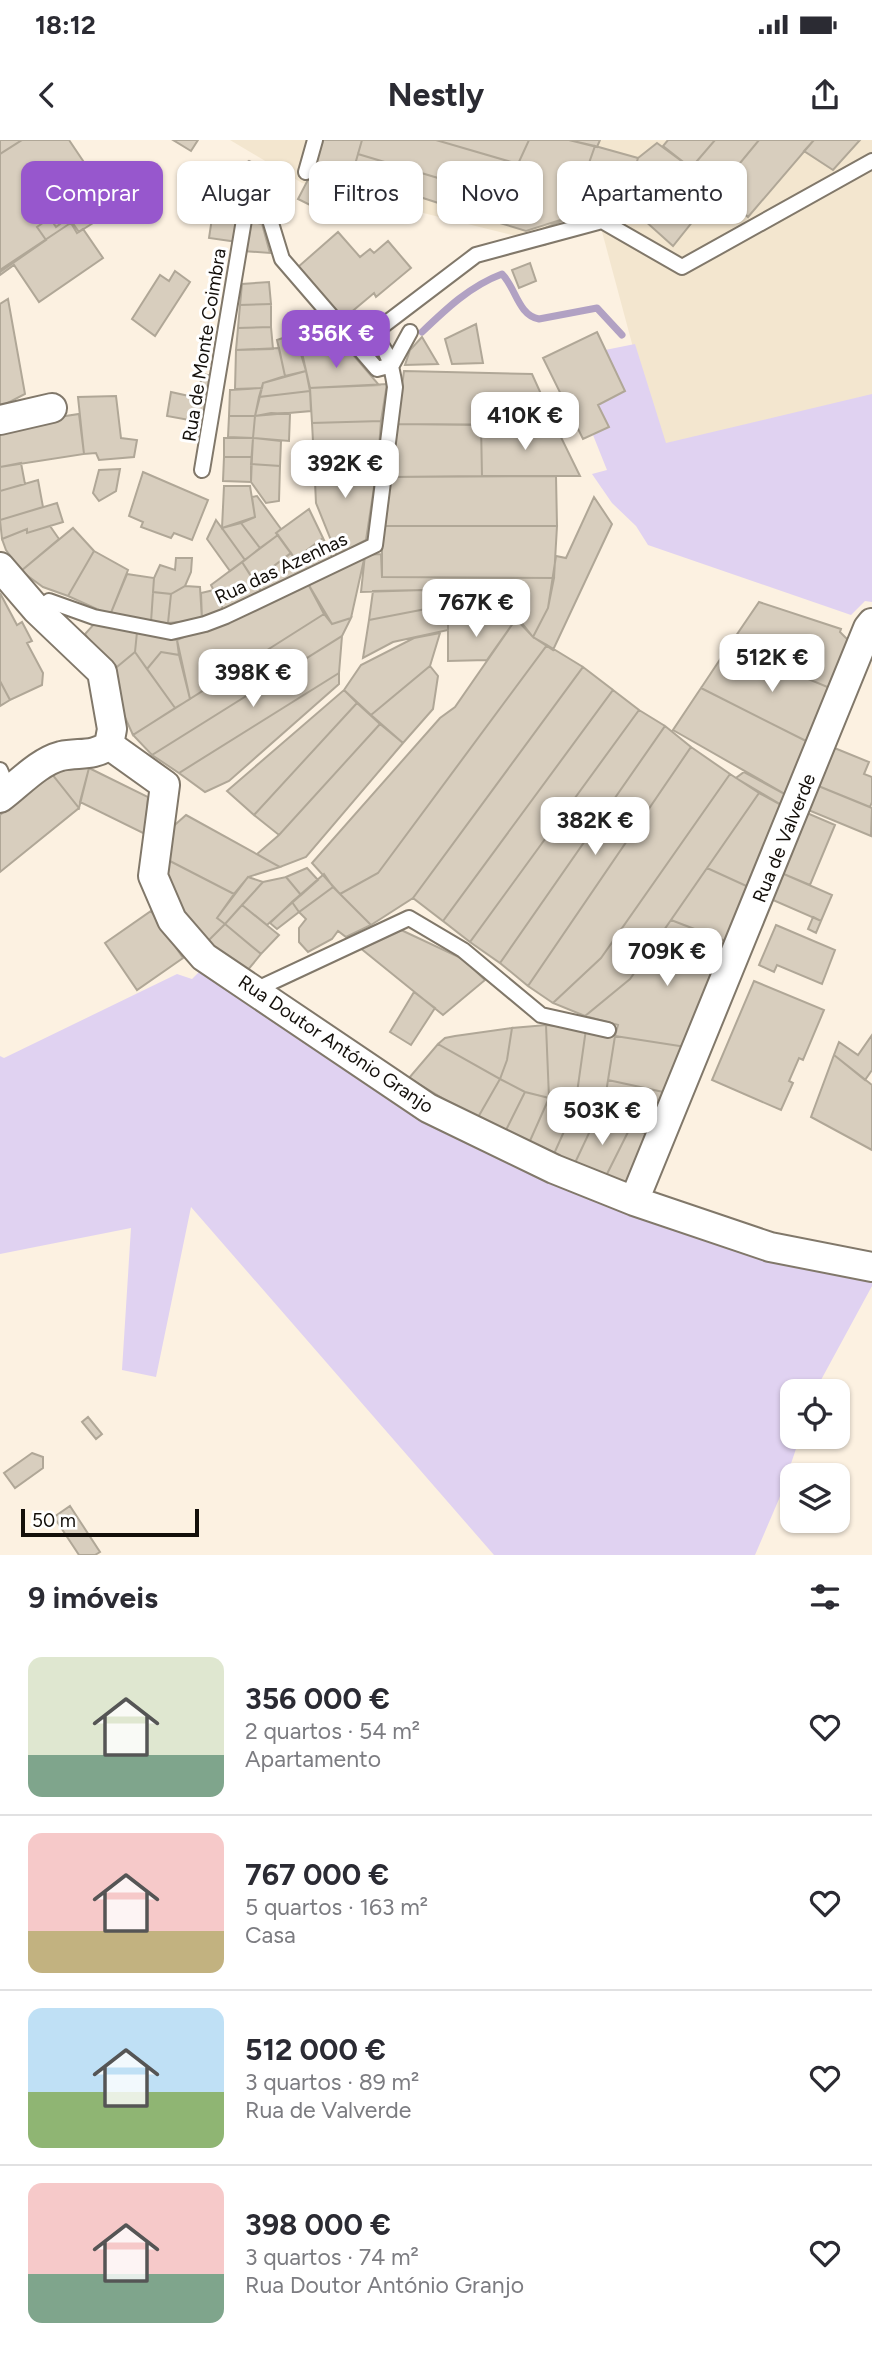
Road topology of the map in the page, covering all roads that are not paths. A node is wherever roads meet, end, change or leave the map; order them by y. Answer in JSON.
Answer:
{"nodes":[{"id":1,"x":315,"y":140,"type":"edge"},
{"id":2,"x":872,"y":161,"type":"edge"},
{"id":3,"x":306,"y":172,"type":"dead end"},
{"id":4,"x":411,"y":332,"type":"dead end"},
{"id":5,"x":392,"y":365,"type":"junction"},
{"id":6,"x":52,"y":408,"type":"dead end"},
{"id":7,"x":0,"y":419,"type":"edge"},
{"id":8,"x":202,"y":470,"type":"dead end"},
{"id":9,"x":0,"y":568,"type":"edge"},
{"id":10,"x":37,"y":610,"type":"junction"},
{"id":11,"x":870,"y":626,"type":"edge"},
{"id":12,"x":109,"y":744,"type":"junction"},
{"id":13,"x":3,"y":787,"type":"edge"},
{"id":14,"x":256,"y":990,"type":"junction"},
{"id":15,"x":608,"y":1030,"type":"dead end"},
{"id":16,"x":634,"y":1201,"type":"junction"},
{"id":17,"x":872,"y":1267,"type":"edge"}],
"edges":[{"from":1,"to":3,"type":"lane"},
{"from":2,"to":5,"type":"lane"},
{"from":4,"to":5,"type":"lane"},
{"from":5,"to":8,"type":"lane","name":"Rua de Monte Coimbra"},
{"from":5,"to":10,"type":"lane","name":"Rua das Azenhas"},
{"from":6,"to":7,"type":"street"},
{"from":9,"to":10,"type":"street"},
{"from":10,"to":12,"type":"street"},
{"from":11,"to":16,"type":"street","name":"Rua de Valverde"},
{"from":12,"to":13,"type":"street"},
{"from":12,"to":14,"type":"street","name":"Rua Doutor António Granjo"},
{"from":14,"to":15,"type":"lane"},
{"from":14,"to":16,"type":"street","name":"Rua Doutor António Granjo"},
{"from":16,"to":17,"type":"street","name":"Rua Doutor António Granjo"}]}
